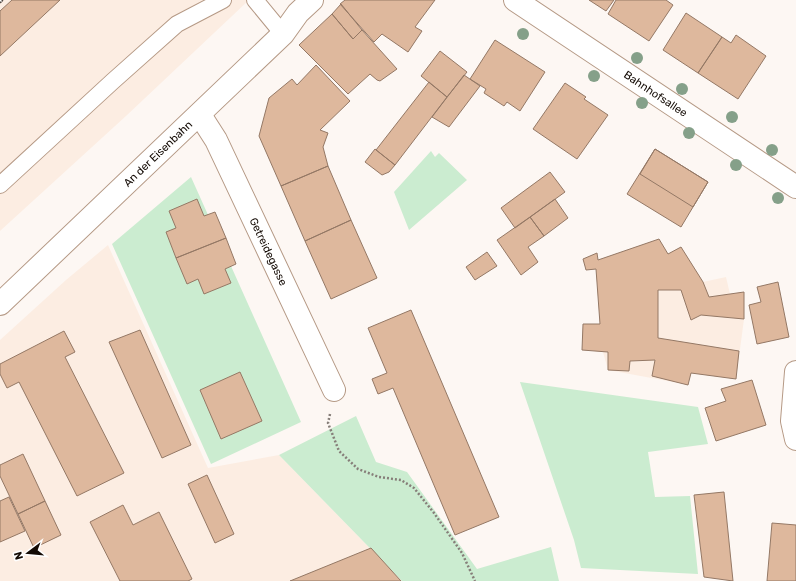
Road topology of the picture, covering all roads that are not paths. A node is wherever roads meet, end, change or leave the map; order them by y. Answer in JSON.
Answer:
{"nodes":[{"id":1,"x":223,"y":0,"type":"edge"},
{"id":2,"x":255,"y":0,"type":"edge"},
{"id":3,"x":312,"y":0,"type":"edge"},
{"id":4,"x":515,"y":0,"type":"edge"},
{"id":5,"x":284,"y":34,"type":"junction"},
{"id":6,"x":200,"y":115,"type":"junction"},
{"id":7,"x":0,"y":186,"type":"edge"},
{"id":8,"x":796,"y":187,"type":"edge"},
{"id":9,"x":0,"y":304,"type":"edge"},
{"id":10,"x":796,"y":372,"type":"edge"},
{"id":11,"x":334,"y":390,"type":"road end"},
{"id":12,"x":796,"y":439,"type":"edge"}],
"edges":[{"from":1,"to":7,"type":"lane"},
{"from":2,"to":5,"type":"lane"},
{"from":3,"to":5,"type":"street","name":"An der Eisenbahn"},
{"from":4,"to":8,"type":"street","name":"Bahnhofsallee"},
{"from":5,"to":6,"type":"street","name":"An der Eisenbahn"},
{"from":6,"to":9,"type":"street","name":"An der Eisenbahn"},
{"from":6,"to":11,"type":"street","name":"Getreidegasse"},
{"from":10,"to":12,"type":"street"}]}
